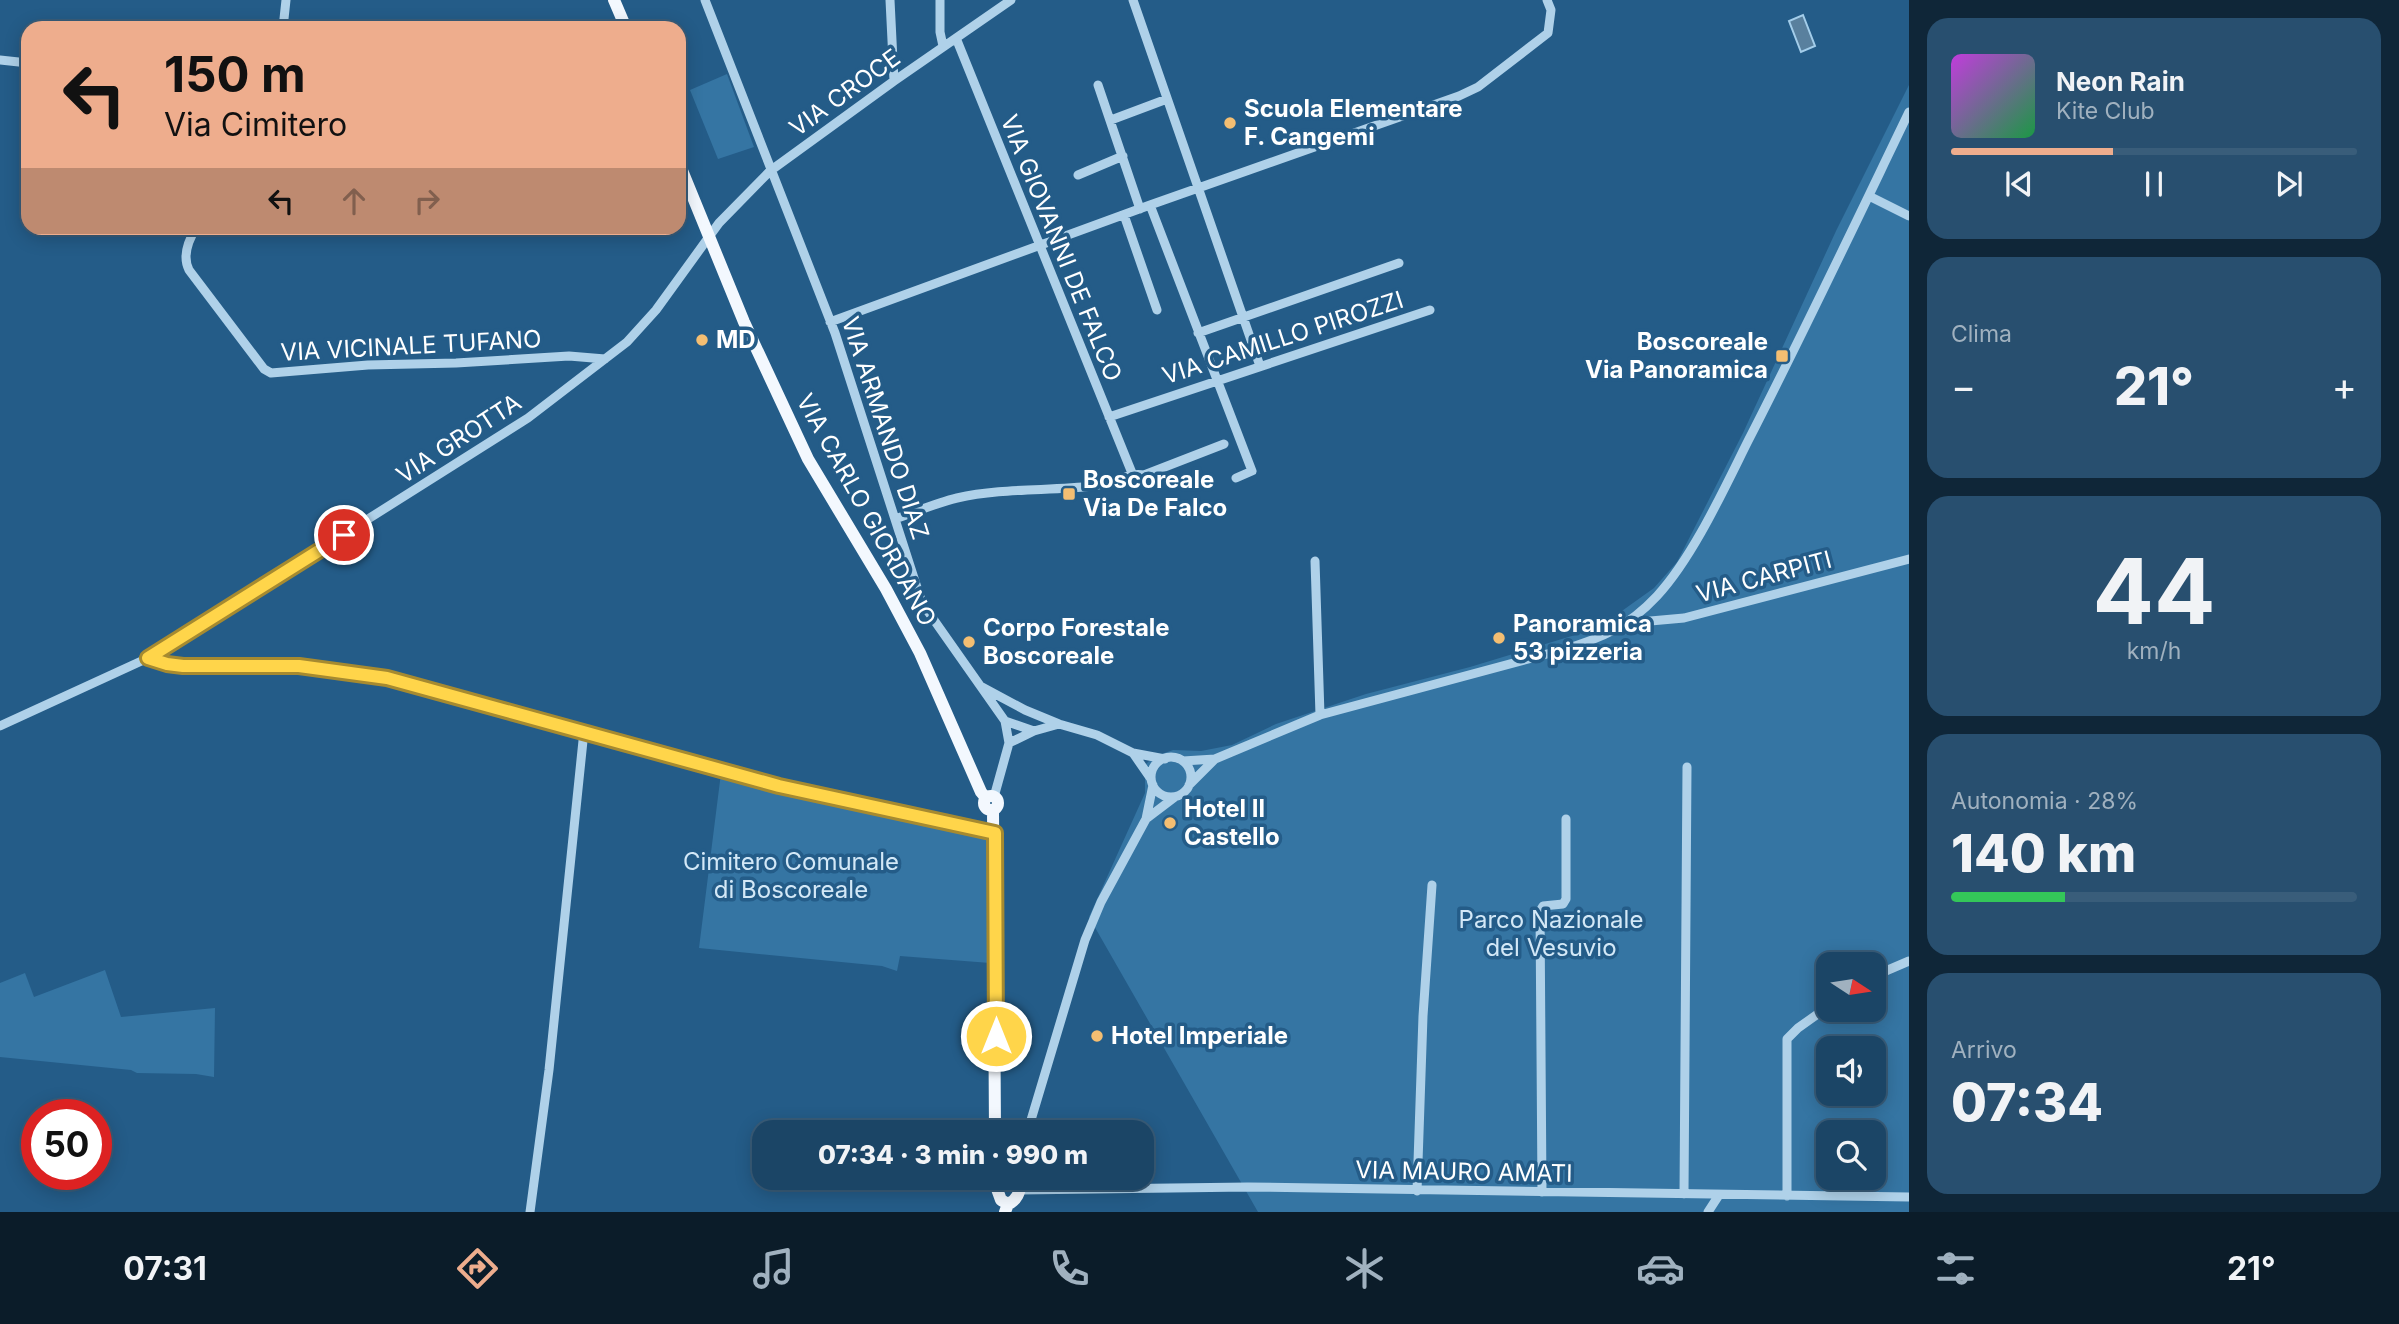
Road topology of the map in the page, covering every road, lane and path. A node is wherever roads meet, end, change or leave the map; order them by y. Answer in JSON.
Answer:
{"nodes":[{"id":1,"x":286,"y":0,"type":"edge"},
{"id":2,"x":614,"y":0,"type":"edge"},
{"id":3,"x":705,"y":0,"type":"edge"},
{"id":4,"x":890,"y":0,"type":"edge"},
{"id":5,"x":940,"y":0,"type":"edge"},
{"id":6,"x":1011,"y":0,"type":"edge"},
{"id":7,"x":1133,"y":0,"type":"edge"},
{"id":8,"x":1547,"y":0,"type":"edge"},
{"id":9,"x":996,"y":4,"type":"edge"},
{"id":10,"x":284,"y":21,"type":"edge"},
{"id":11,"x":623,"y":21,"type":"edge"},
{"id":12,"x":956,"y":38,"type":"junction"},
{"id":13,"x":943,"y":46,"type":"junction"},
{"id":14,"x":0,"y":60,"type":"edge"},
{"id":15,"x":21,"y":62,"type":"edge"},
{"id":16,"x":894,"y":80,"type":"junction"},
{"id":17,"x":1098,"y":85,"type":"dead end"},
{"id":18,"x":1167,"y":100,"type":"junction"},
{"id":19,"x":1909,"y":112,"type":"edge"},
{"id":20,"x":1111,"y":120,"type":"junction"},
{"id":21,"x":1123,"y":156,"type":"junction"},
{"id":22,"x":770,"y":171,"type":"junction"},
{"id":23,"x":1078,"y":176,"type":"dead end"},
{"id":24,"x":686,"y":181,"type":"edge"},
{"id":25,"x":1198,"y":190,"type":"junction"},
{"id":26,"x":1869,"y":196,"type":"junction"},
{"id":27,"x":1150,"y":205,"type":"junction"},
{"id":28,"x":1140,"y":209,"type":"junction"},
{"id":29,"x":1124,"y":215,"type":"junction"},
{"id":30,"x":1909,"y":216,"type":"edge"},
{"id":31,"x":192,"y":235,"type":"edge"},
{"id":32,"x":708,"y":237,"type":"junction"},
{"id":33,"x":1039,"y":246,"type":"junction"},
{"id":34,"x":1399,"y":263,"type":"dead end"},
{"id":35,"x":1157,"y":310,"type":"dead end"},
{"id":36,"x":1430,"y":310,"type":"dead end"},
{"id":37,"x":1242,"y":318,"type":"junction"},
{"id":38,"x":830,"y":322,"type":"junction"},
{"id":39,"x":1198,"y":333,"type":"junction"},
{"id":40,"x":605,"y":359,"type":"junction"},
{"id":41,"x":1260,"y":366,"type":"junction"},
{"id":42,"x":1216,"y":381,"type":"junction"},
{"id":43,"x":1109,"y":416,"type":"junction"},
{"id":44,"x":1224,"y":444,"type":"dead end"},
{"id":45,"x":1132,"y":473,"type":"junction"},
{"id":46,"x":1236,"y":478,"type":"dead end"},
{"id":47,"x":895,"y":519,"type":"junction"},
{"id":48,"x":1909,"y":559,"type":"edge"},
{"id":49,"x":1315,"y":561,"type":"dead end"},
{"id":50,"x":1628,"y":623,"type":"junction"},
{"id":51,"x":148,"y":658,"type":"junction"},
{"id":52,"x":981,"y":686,"type":"junction"},
{"id":53,"x":1024,"y":710,"type":"junction"},
{"id":54,"x":1320,"y":715,"type":"junction"},
{"id":55,"x":1005,"y":721,"type":"junction"},
{"id":56,"x":1059,"y":724,"type":"junction"},
{"id":57,"x":0,"y":726,"type":"edge"},
{"id":58,"x":1034,"y":731,"type":"junction"},
{"id":59,"x":584,"y":732,"type":"junction"},
{"id":60,"x":1009,"y":743,"type":"junction"},
{"id":61,"x":1133,"y":753,"type":"junction"},
{"id":62,"x":1165,"y":759,"type":"junction"},
{"id":63,"x":1214,"y":759,"type":"junction"},
{"id":64,"x":1183,"y":761,"type":"junction"},
{"id":65,"x":1687,"y":767,"type":"dead end"},
{"id":66,"x":1152,"y":782,"type":"junction"},
{"id":67,"x":1189,"y":785,"type":"junction"},
{"id":68,"x":1175,"y":797,"type":"junction"},
{"id":69,"x":991,"y":801,"type":"junction"},
{"id":70,"x":1146,"y":819,"type":"junction"},
{"id":71,"x":1566,"y":819,"type":"dead end"},
{"id":72,"x":995,"y":833,"type":"junction"},
{"id":73,"x":1432,"y":885,"type":"dead end"},
{"id":74,"x":1909,"y":961,"type":"edge"},
{"id":75,"x":1886,"y":971,"type":"edge"},
{"id":76,"x":1816,"y":1015,"type":"edge"},
{"id":77,"x":996,"y":1120,"type":"edge"},
{"id":78,"x":1031,"y":1120,"type":"edge"},
{"id":79,"x":1154,"y":1186,"type":"edge"},
{"id":80,"x":994,"y":1190,"type":"edge"},
{"id":81,"x":997,"y":1190,"type":"edge"},
{"id":82,"x":1018,"y":1190,"type":"edge"},
{"id":83,"x":1417,"y":1191,"type":"junction"},
{"id":84,"x":1542,"y":1192,"type":"junction"},
{"id":85,"x":1684,"y":1194,"type":"junction"},
{"id":86,"x":1719,"y":1195,"type":"junction"},
{"id":87,"x":1787,"y":1196,"type":"junction"},
{"id":88,"x":1909,"y":1197,"type":"edge"},
{"id":89,"x":1007,"y":1208,"type":"edge"},
{"id":90,"x":530,"y":1212,"type":"edge"},
{"id":91,"x":995,"y":1212,"type":"edge"},
{"id":92,"x":1708,"y":1212,"type":"edge"}],
"edges":[{"from":1,"to":10,"type":"street"},
{"from":2,"to":11,"type":"main road"},
{"from":3,"to":22,"type":"street","name":"VIA ARMANDO DIAZ"},
{"from":4,"to":16,"type":"street"},
{"from":5,"to":13,"type":"street"},
{"from":6,"to":9,"type":"street","name":"VIA CROCE"},
{"from":7,"to":18,"type":"street"},
{"from":8,"to":25,"type":"street"},
{"from":9,"to":12,"type":"street","name":"VIA CROCE"},
{"from":12,"to":13,"type":"street","name":"VIA CROCE"},
{"from":12,"to":33,"type":"street","name":"VIA GIOVANNI DE FALCO"},
{"from":13,"to":16,"type":"street","name":"VIA CROCE"},
{"from":14,"to":15,"type":"street"},
{"from":16,"to":22,"type":"street","name":"VIA CROCE"},
{"from":17,"to":20,"type":"street"},
{"from":18,"to":20,"type":"street"},
{"from":18,"to":25,"type":"street"},
{"from":19,"to":26,"type":"street"},
{"from":20,"to":21,"type":"street"},
{"from":21,"to":23,"type":"street"},
{"from":21,"to":28,"type":"street"},
{"from":22,"to":32,"type":"street","name":"VIA GROTTA"},
{"from":22,"to":38,"type":"street","name":"VIA ARMANDO DIAZ"},
{"from":24,"to":32,"type":"main road","name":"VIA CARLO GIORDANO"},
{"from":25,"to":27,"type":"street"},
{"from":25,"to":37,"type":"street"},
{"from":26,"to":30,"type":"street"},
{"from":26,"to":50,"type":"street"},
{"from":27,"to":28,"type":"street"},
{"from":27,"to":39,"type":"street"},
{"from":28,"to":29,"type":"street"},
{"from":29,"to":33,"type":"street"},
{"from":29,"to":35,"type":"street"},
{"from":31,"to":40,"type":"street","name":"VIA VICINALE TUFANO"},
{"from":32,"to":40,"type":"street","name":"VIA GROTTA"},
{"from":32,"to":69,"type":"main road","name":"VIA CARLO GIORDANO"},
{"from":33,"to":38,"type":"street"},
{"from":33,"to":43,"type":"street","name":"VIA GIOVANNI DE FALCO"},
{"from":34,"to":37,"type":"street"},
{"from":36,"to":41,"type":"street","name":"VIA CAMILLO PIROZZI"},
{"from":37,"to":39,"type":"street"},
{"from":37,"to":41,"type":"street"},
{"from":38,"to":47,"type":"street","name":"VIA ARMANDO DIAZ"},
{"from":39,"to":42,"type":"street"},
{"from":40,"to":51,"type":"street","name":"VIA GROTTA"},
{"from":41,"to":42,"type":"street","name":"VIA CAMILLO PIROZZI"},
{"from":42,"to":43,"type":"street","name":"VIA CAMILLO PIROZZI"},
{"from":42,"to":46,"type":"street"},
{"from":43,"to":45,"type":"street","name":"VIA GIOVANNI DE FALCO"},
{"from":44,"to":45,"type":"street"},
{"from":45,"to":47,"type":"street"},
{"from":47,"to":52,"type":"street","name":"VIA ARMANDO DIAZ"},
{"from":48,"to":50,"type":"street","name":"VIA CARPITI"},
{"from":49,"to":54,"type":"street"},
{"from":50,"to":54,"type":"street"},
{"from":51,"to":57,"type":"street","name":"VIA GROTTA"},
{"from":51,"to":59,"type":"street"},
{"from":52,"to":53,"type":"street","name":"VIA ARMANDO DIAZ"},
{"from":52,"to":55,"type":"street","name":"VIA ARMANDO DIAZ"},
{"from":53,"to":55,"type":"street"},
{"from":53,"to":56,"type":"street","name":"VIA ARMANDO DIAZ"},
{"from":54,"to":63,"type":"street"},
{"from":55,"to":58,"type":"street"},
{"from":55,"to":60,"type":"street"},
{"from":56,"to":58,"type":"street"},
{"from":56,"to":61,"type":"street","name":"VIA ARMANDO DIAZ"},
{"from":58,"to":60,"type":"street"},
{"from":59,"to":72,"type":"street"},
{"from":59,"to":90,"type":"street"},
{"from":60,"to":69,"type":"street"},
{"from":61,"to":62,"type":"street"},
{"from":61,"to":66,"type":"street"},
{"from":62,"to":64,"type":"street"},
{"from":62,"to":66,"type":"street"},
{"from":63,"to":64,"type":"street"},
{"from":63,"to":67,"type":"street"},
{"from":64,"to":67,"type":"street"},
{"from":65,"to":85,"type":"street"},
{"from":66,"to":68,"type":"street"},
{"from":66,"to":70,"type":"street"},
{"from":67,"to":68,"type":"street"},
{"from":68,"to":70,"type":"street"},
{"from":69,"to":72,"type":"main road"},
{"from":70,"to":78,"type":"street"},
{"from":71,"to":84,"type":"street"},
{"from":72,"to":77,"type":"main road"},
{"from":73,"to":83,"type":"street"},
{"from":74,"to":75,"type":"street"},
{"from":76,"to":87,"type":"street"},
{"from":79,"to":83,"type":"street","name":"VIA MAURO AMATI"},
{"from":80,"to":91,"type":"main road"},
{"from":81,"to":89,"type":"main road"},
{"from":82,"to":89,"type":"main road"},
{"from":83,"to":84,"type":"street","name":"VIA MAURO AMATI"},
{"from":84,"to":85,"type":"street","name":"VIA MAURO AMATI"},
{"from":85,"to":86,"type":"street","name":"VIA MAURO AMATI"},
{"from":86,"to":87,"type":"street","name":"VIA MAURO AMATI"},
{"from":86,"to":92,"type":"street"},
{"from":87,"to":88,"type":"street","name":"VIA MAURO AMATI"}]}
